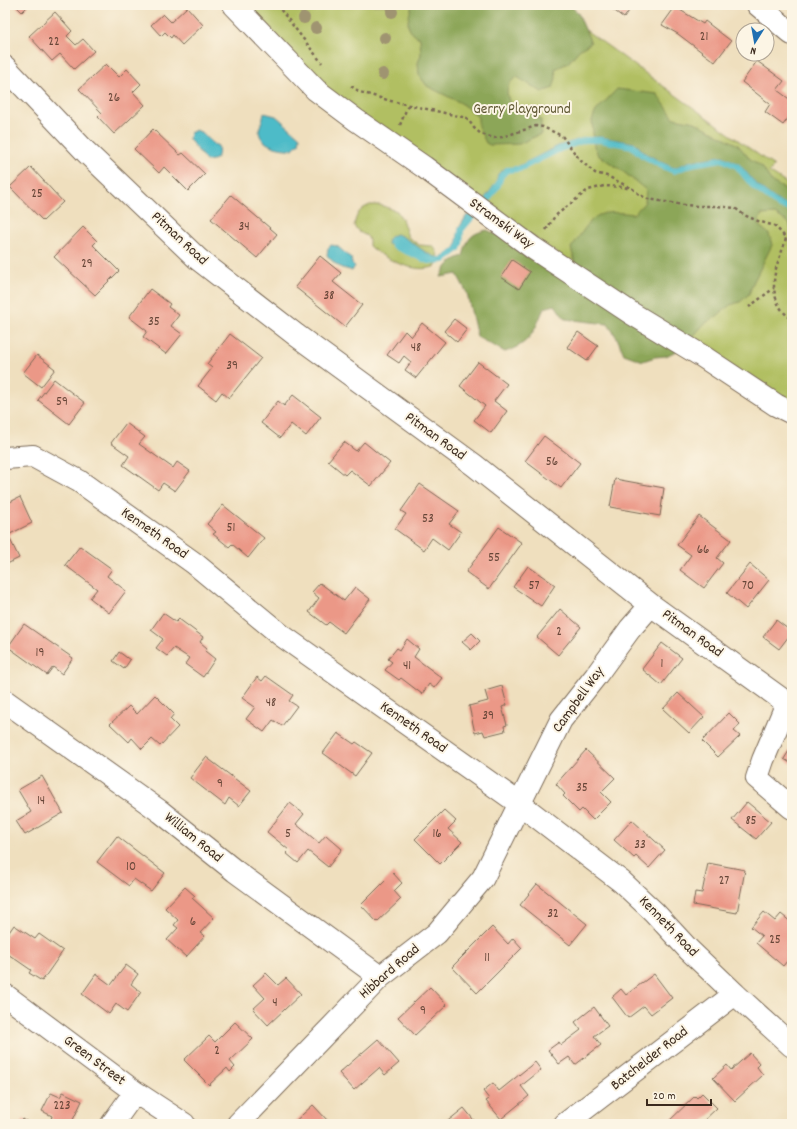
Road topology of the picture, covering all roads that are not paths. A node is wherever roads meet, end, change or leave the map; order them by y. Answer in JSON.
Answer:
{"nodes":[{"id":1,"x":234,"y":5,"type":"edge"},
{"id":2,"x":758,"y":5,"type":"edge"},
{"id":3,"x":792,"y":34,"type":"edge"},
{"id":4,"x":5,"y":66,"type":"edge"},
{"id":5,"x":792,"y":413,"type":"edge"},
{"id":6,"x":5,"y":458,"type":"edge"},
{"id":7,"x":651,"y":605,"type":"junction"},
{"id":8,"x":5,"y":700,"type":"edge"},
{"id":9,"x":520,"y":804,"type":"junction"},
{"id":10,"x":792,"y":808,"type":"edge"},
{"id":11,"x":380,"y":977,"type":"junction"},
{"id":12,"x":735,"y":994,"type":"junction"},
{"id":13,"x":5,"y":995,"type":"edge"},
{"id":14,"x":792,"y":1046,"type":"edge"},
{"id":15,"x":135,"y":1092,"type":"junction"},
{"id":16,"x":112,"y":1124,"type":"edge"},
{"id":17,"x":184,"y":1124,"type":"edge"},
{"id":18,"x":238,"y":1124,"type":"edge"},
{"id":19,"x":565,"y":1124,"type":"edge"}],
"edges":[{"from":1,"to":5,"type":"street","name":"Stramski Way"},
{"from":2,"to":3,"type":"street"},
{"from":4,"to":7,"type":"street","name":"Pitman Road"},
{"from":6,"to":9,"type":"street","name":"Kenneth Road"},
{"from":7,"to":9,"type":"street","name":"Campbell Way"},
{"from":7,"to":10,"type":"street","name":"Pitman Road"},
{"from":8,"to":11,"type":"street","name":"William Road"},
{"from":9,"to":11,"type":"street","name":"Hibbard Road"},
{"from":9,"to":12,"type":"street","name":"Kenneth Road"},
{"from":11,"to":18,"type":"street","name":"Hibbard Road"},
{"from":12,"to":14,"type":"street","name":"Kenneth Road"},
{"from":12,"to":19,"type":"street","name":"Batchelder Road"},
{"from":13,"to":15,"type":"street","name":"Green Street"},
{"from":15,"to":16,"type":"street"},
{"from":15,"to":17,"type":"street","name":"Green Street"}]}
